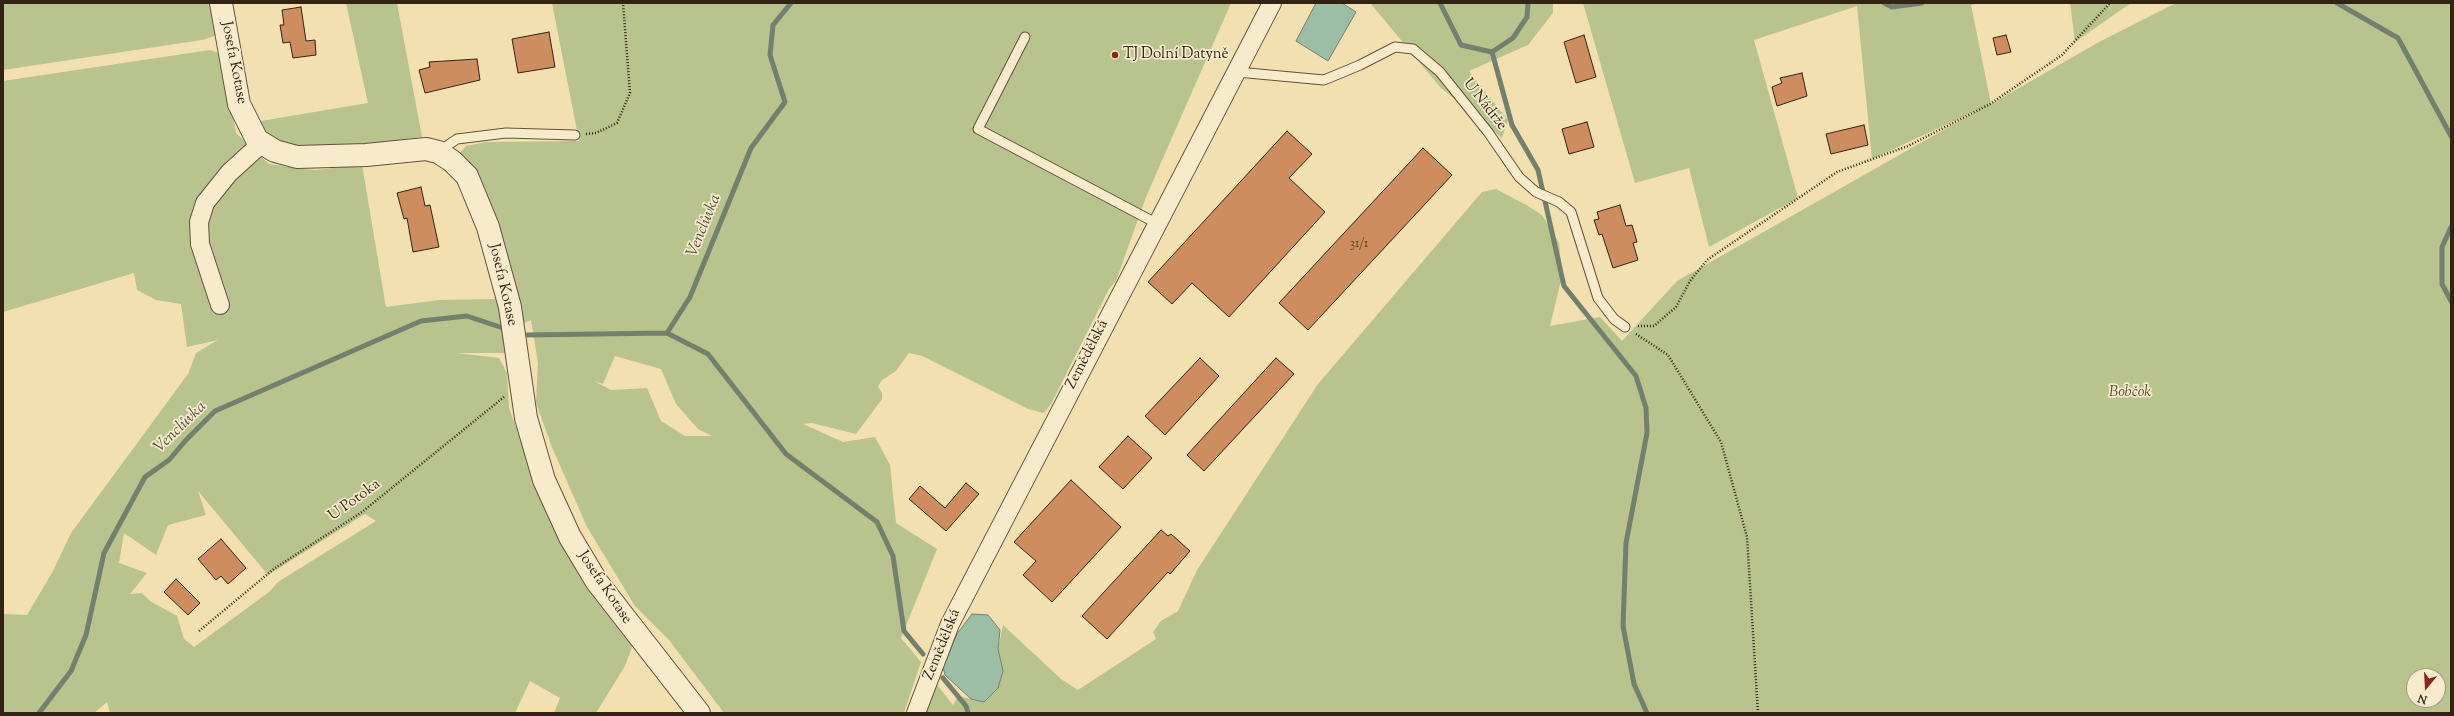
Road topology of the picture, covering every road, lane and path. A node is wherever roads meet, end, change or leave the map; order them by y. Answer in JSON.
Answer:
{"nodes":[{"id":1,"x":221,"y":3,"type":"edge"},
{"id":2,"x":623,"y":3,"type":"edge"},
{"id":3,"x":1272,"y":3,"type":"edge"},
{"id":4,"x":2110,"y":3,"type":"edge"},
{"id":5,"x":1025,"y":37,"type":"dead end"},
{"id":6,"x":1237,"y":72,"type":"junction"},
{"id":7,"x":575,"y":135,"type":"joint"},
{"id":8,"x":262,"y":143,"type":"junction"},
{"id":9,"x":438,"y":152,"type":"junction"},
{"id":10,"x":1156,"y":223,"type":"junction"},
{"id":11,"x":220,"y":305,"type":"dead end"},
{"id":12,"x":1625,"y":327,"type":"junction"},
{"id":13,"x":520,"y":384,"type":"junction"},
{"id":14,"x":199,"y":631,"type":"dead end"},
{"id":15,"x":699,"y":713,"type":"edge"},
{"id":16,"x":916,"y":713,"type":"edge"},
{"id":17,"x":1758,"y":713,"type":"edge"}],
"edges":[{"from":1,"to":8,"type":"street","name":"Josefa Kotase"},
{"from":2,"to":7,"type":"path"},
{"from":3,"to":6,"type":"street","name":"Zemědělská"},
{"from":4,"to":12,"type":"path"},
{"from":5,"to":10,"type":"lane"},
{"from":6,"to":10,"type":"street","name":"Zemědělská"},
{"from":6,"to":12,"type":"lane","name":"U Nádrže"},
{"from":7,"to":9,"type":"lane"},
{"from":8,"to":9,"type":"street","name":"Josefa Kotase"},
{"from":8,"to":11,"type":"street"},
{"from":9,"to":13,"type":"street","name":"Josefa Kotase"},
{"from":10,"to":16,"type":"street","name":"Zemědělská"},
{"from":12,"to":17,"type":"path"},
{"from":13,"to":14,"type":"path","name":"U Potoka"},
{"from":13,"to":15,"type":"street","name":"Josefa Kotase"}]}
